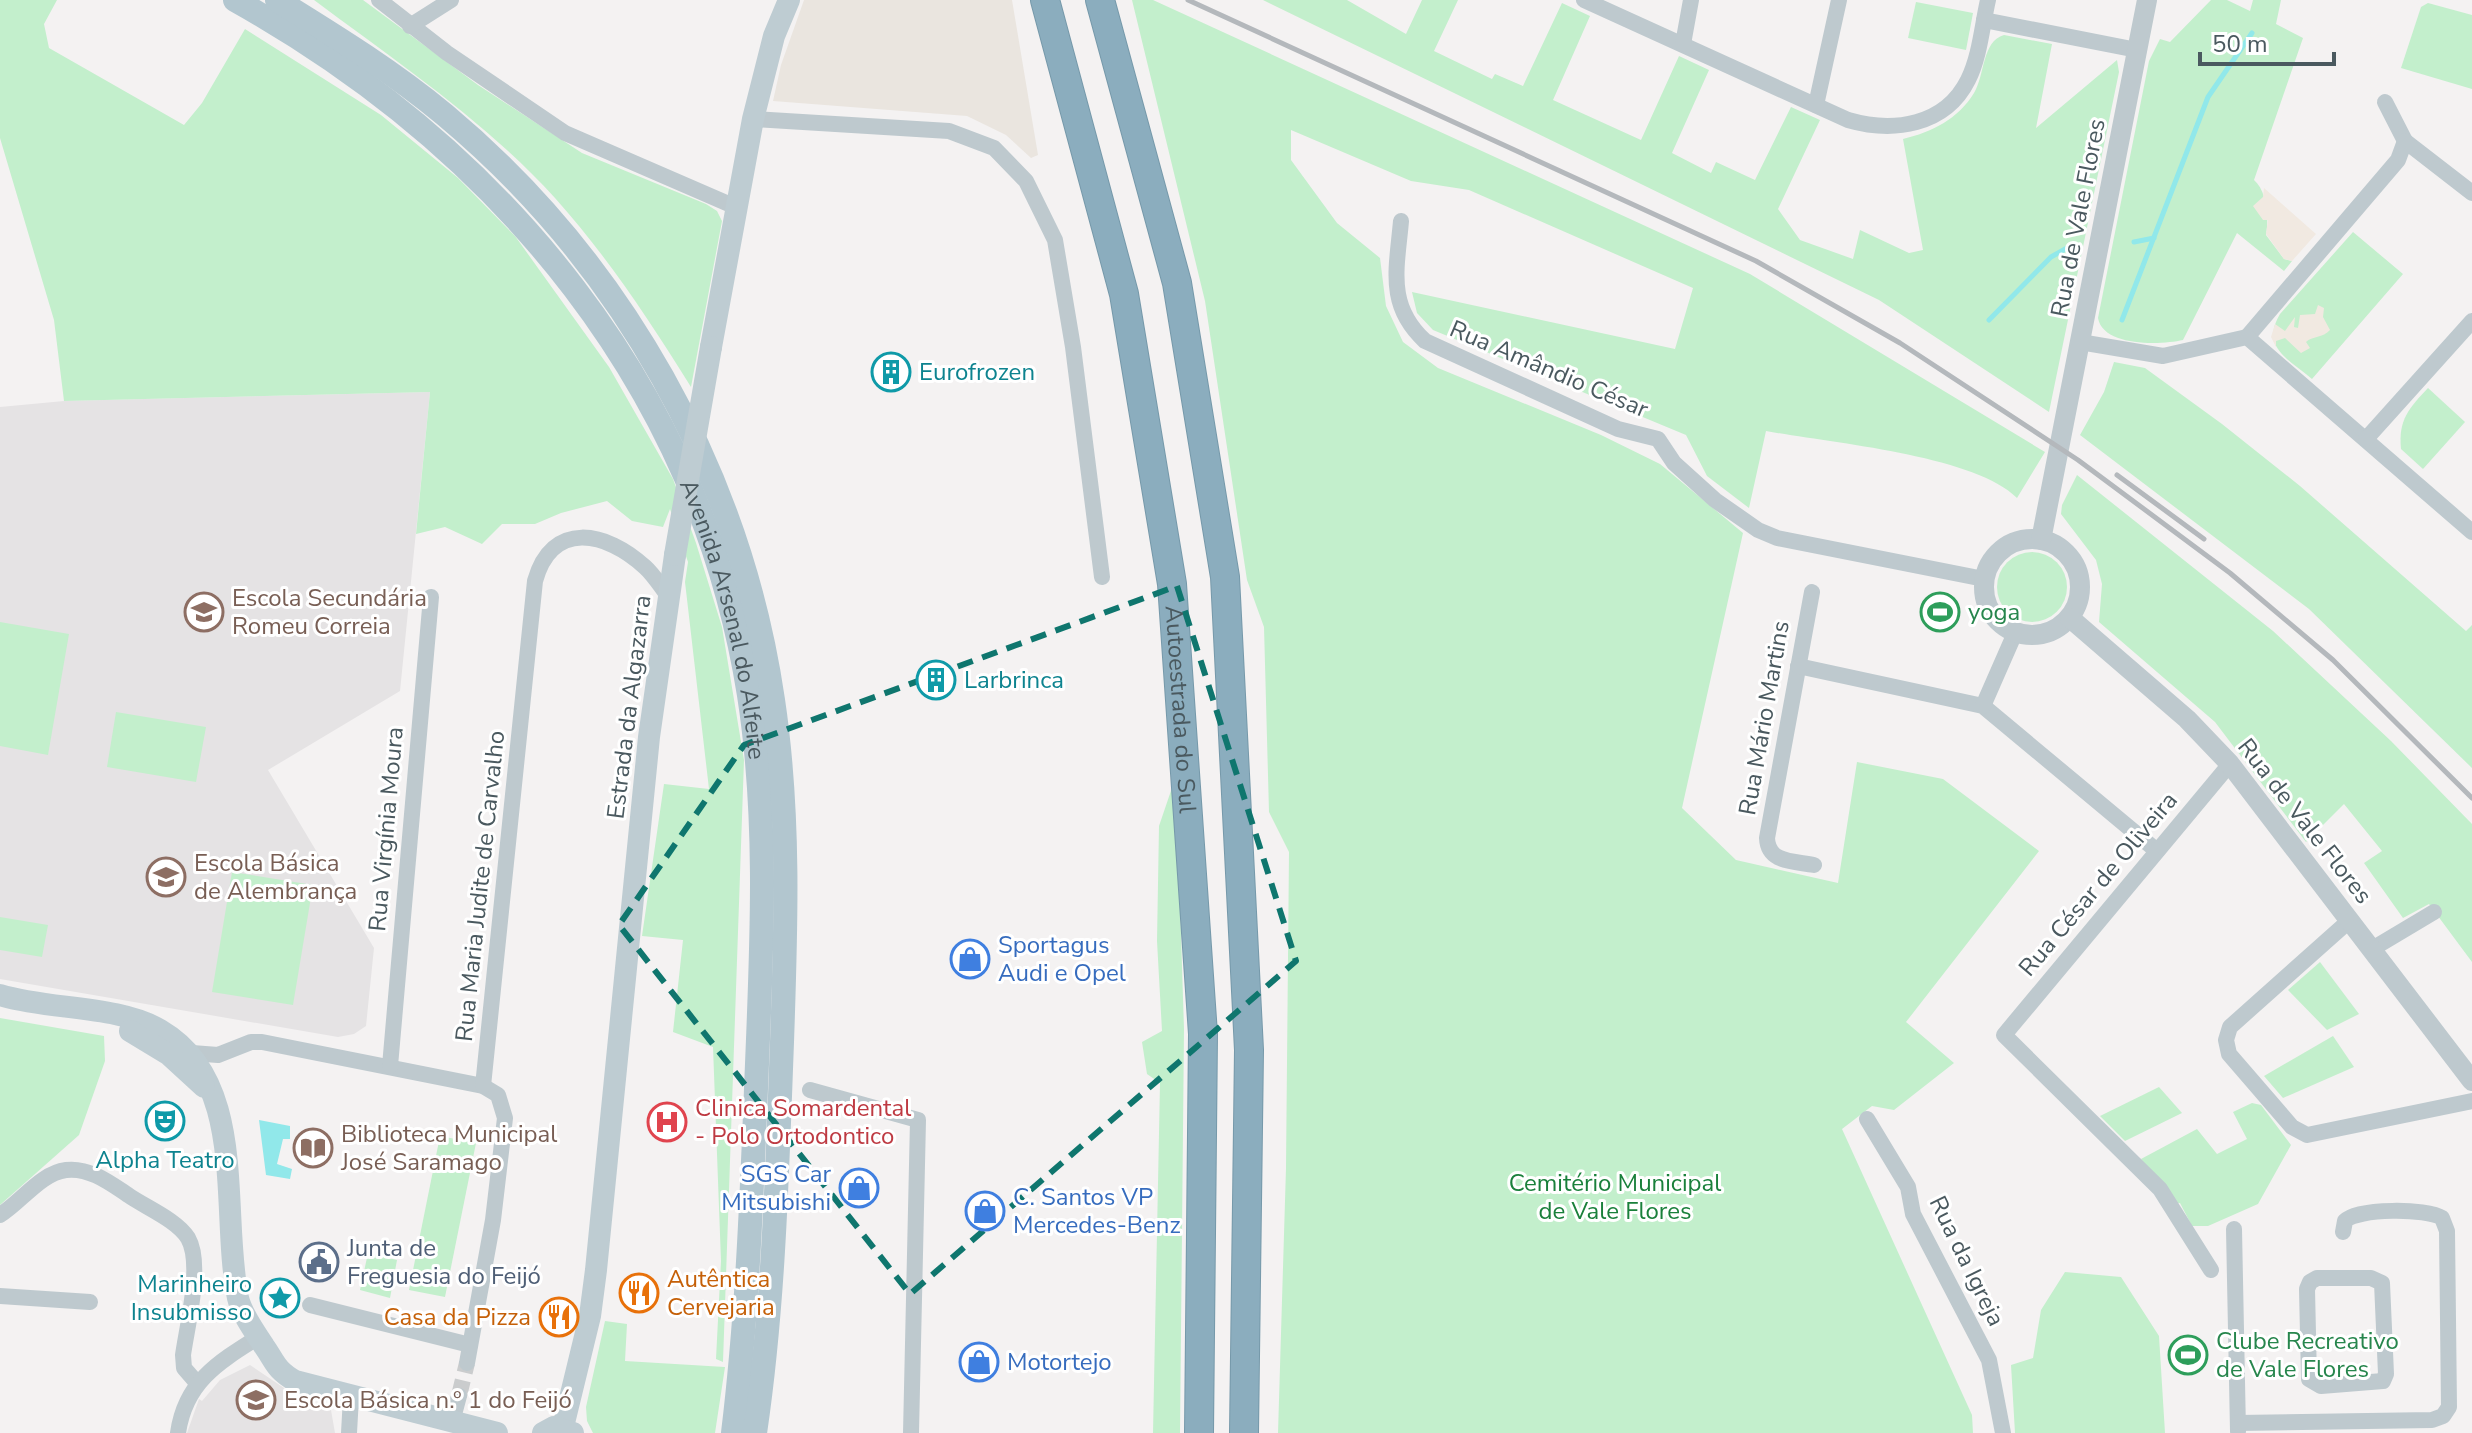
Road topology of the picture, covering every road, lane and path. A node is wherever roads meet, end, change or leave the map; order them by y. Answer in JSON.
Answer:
{"nodes":[{"id":1,"x":235,"y":0,"type":"edge"},
{"id":2,"x":277,"y":0,"type":"edge"},
{"id":3,"x":379,"y":0,"type":"edge"},
{"id":4,"x":451,"y":0,"type":"edge"},
{"id":5,"x":789,"y":0,"type":"edge"},
{"id":6,"x":1045,"y":0,"type":"edge"},
{"id":7,"x":1100,"y":0,"type":"edge"},
{"id":8,"x":1584,"y":0,"type":"edge"},
{"id":9,"x":1691,"y":0,"type":"edge"},
{"id":10,"x":1839,"y":0,"type":"edge"},
{"id":11,"x":1988,"y":0,"type":"edge"},
{"id":12,"x":2147,"y":0,"type":"edge"},
{"id":13,"x":1984,"y":20,"type":"junction"},
{"id":14,"x":410,"y":26,"type":"junction"},
{"id":15,"x":1683,"y":44,"type":"junction"},
{"id":16,"x":2137,"y":50,"type":"junction"},
{"id":17,"x":2385,"y":102,"type":"dead end"},
{"id":18,"x":1816,"y":105,"type":"junction"},
{"id":19,"x":753,"y":119,"type":"junction"},
{"id":20,"x":2405,"y":141,"type":"junction"},
{"id":21,"x":2472,"y":193,"type":"edge"},
{"id":22,"x":738,"y":208,"type":"junction"},
{"id":23,"x":1401,"y":221,"type":"dead end"},
{"id":24,"x":2472,"y":321,"type":"edge"},
{"id":25,"x":2247,"y":337,"type":"junction"},
{"id":26,"x":2080,"y":342,"type":"junction"},
{"id":27,"x":2366,"y":439,"type":"junction"},
{"id":28,"x":2472,"y":532,"type":"edge"},
{"id":29,"x":2041,"y":540,"type":"junction"},
{"id":30,"x":1102,"y":577,"type":"dead end"},
{"id":31,"x":1984,"y":579,"type":"junction"},
{"id":32,"x":1812,"y":592,"type":"dead end"},
{"id":33,"x":431,"y":597,"type":"dead end"},
{"id":34,"x":669,"y":597,"type":"junction"},
{"id":35,"x":2070,"y":618,"type":"junction"},
{"id":36,"x":2015,"y":633,"type":"junction"},
{"id":37,"x":1798,"y":666,"type":"junction"},
{"id":38,"x":1983,"y":706,"type":"junction"},
{"id":39,"x":2230,"y":764,"type":"junction"},
{"id":40,"x":2157,"y":851,"type":"junction"},
{"id":41,"x":1814,"y":865,"type":"dead end"},
{"id":42,"x":2434,"y":912,"type":"dead end"},
{"id":43,"x":2350,"y":920,"type":"junction"},
{"id":44,"x":2372,"y":949,"type":"junction"},
{"id":45,"x":3,"y":997,"type":"edge"},
{"id":46,"x":102,"y":1014,"type":"junction"},
{"id":47,"x":192,"y":1053,"type":"junction"},
{"id":48,"x":218,"y":1055,"type":"junction"},
{"id":49,"x":390,"y":1066,"type":"junction"},
{"id":50,"x":2470,"y":1074,"type":"edge"},
{"id":51,"x":210,"y":1086,"type":"junction"},
{"id":52,"x":483,"y":1086,"type":"junction"},
{"id":53,"x":810,"y":1090,"type":"dead end"},
{"id":54,"x":2472,"y":1101,"type":"edge"},
{"id":55,"x":1867,"y":1119,"type":"dead end"},
{"id":56,"x":0,"y":1215,"type":"edge"},
{"id":57,"x":2234,"y":1229,"type":"dead end"},
{"id":58,"x":2343,"y":1232,"type":"dead end"},
{"id":59,"x":2211,"y":1270,"type":"dead end"},
{"id":60,"x":2343,"y":1271,"type":"joint"},
{"id":61,"x":0,"y":1296,"type":"edge"},
{"id":62,"x":90,"y":1302,"type":"dead end"},
{"id":63,"x":310,"y":1305,"type":"dead end"},
{"id":64,"x":262,"y":1343,"type":"junction"},
{"id":65,"x":470,"y":1345,"type":"junction"},
{"id":66,"x":467,"y":1363,"type":"tunnel mouth"},
{"id":67,"x":197,"y":1383,"type":"junction"},
{"id":68,"x":341,"y":1394,"type":"junction"},
{"id":69,"x":459,"y":1396,"type":"tunnel mouth"},
{"id":70,"x":452,"y":1422,"type":"junction"},
{"id":71,"x":2312,"y":1427,"type":"edge"},
{"id":72,"x":2238,"y":1428,"type":"edge"},
{"id":73,"x":559,"y":1431,"type":"edge"},
{"id":74,"x":178,"y":1433,"type":"edge"},
{"id":75,"x":349,"y":1433,"type":"edge"},
{"id":76,"x":497,"y":1433,"type":"edge"},
{"id":77,"x":733,"y":1433,"type":"edge"},
{"id":78,"x":755,"y":1433,"type":"edge"},
{"id":79,"x":911,"y":1433,"type":"edge"},
{"id":80,"x":1199,"y":1433,"type":"edge"},
{"id":81,"x":1244,"y":1433,"type":"edge"},
{"id":82,"x":2003,"y":1433,"type":"edge"}],
"edges":[{"from":1,"to":77,"type":"main road","name":"Avenida Arsenal do Alfeite"},
{"from":2,"to":78,"type":"main road","name":"Avenida Arsenal do Alfeite"},
{"from":3,"to":14,"type":"street"},
{"from":4,"to":14,"type":"street"},
{"from":5,"to":19,"type":"main road","name":"Estrada da Algazarra"},
{"from":6,"to":80,"type":"highway","name":"Autoestrada do Sul"},
{"from":7,"to":81,"type":"highway","name":"Autoestrada do Sul"},
{"from":8,"to":15,"type":"street"},
{"from":9,"to":15,"type":"street"},
{"from":10,"to":18,"type":"street"},
{"from":11,"to":13,"type":"street"},
{"from":12,"to":16,"type":"street","name":"Rua de Vale Flores"},
{"from":13,"to":16,"type":"street"},
{"from":13,"to":18,"type":"street"},
{"from":14,"to":22,"type":"street"},
{"from":15,"to":18,"type":"street"},
{"from":16,"to":26,"type":"street","name":"Rua de Vale Flores"},
{"from":17,"to":20,"type":"street"},
{"from":19,"to":22,"type":"main road","name":"Estrada da Algazarra"},
{"from":19,"to":30,"type":"street"},
{"from":20,"to":21,"type":"street"},
{"from":20,"to":25,"type":"street"},
{"from":22,"to":34,"type":"main road","name":"Estrada da Algazarra","bridge":true},
{"from":23,"to":31,"type":"street","name":"Rua Amândio César"},
{"from":24,"to":27,"type":"street"},
{"from":25,"to":26,"type":"street"},
{"from":25,"to":27,"type":"street"},
{"from":26,"to":29,"type":"street","name":"Rua de Vale Flores"},
{"from":27,"to":28,"type":"street"},
{"from":29,"to":31,"type":"street"},
{"from":29,"to":35,"type":"street"},
{"from":31,"to":36,"type":"street"},
{"from":32,"to":37,"type":"street","name":"Rua Mário Martins"},
{"from":33,"to":49,"type":"street","name":"Rua Virgínia Moura"},
{"from":34,"to":52,"type":"street","name":"Rua Maria Judite de Carvalho"},
{"from":34,"to":73,"type":"main road","name":"Estrada da Algazarra"},
{"from":35,"to":36,"type":"street"},
{"from":35,"to":39,"type":"street","name":"Rua de Vale Flores"},
{"from":36,"to":38,"type":"street"},
{"from":37,"to":38,"type":"street"},
{"from":37,"to":41,"type":"street","name":"Rua Mário Martins"},
{"from":38,"to":40,"type":"street"},
{"from":39,"to":40,"type":"street","name":"Rua César de Oliveira"},
{"from":39,"to":43,"type":"street","name":"Rua de Vale Flores"},
{"from":40,"to":59,"type":"street","name":"Rua César de Oliveira"},
{"from":42,"to":44,"type":"street"},
{"from":43,"to":44,"type":"street","name":"Rua de Vale Flores"},
{"from":43,"to":54,"type":"street"},
{"from":44,"to":50,"type":"street","name":"Rua de Vale Flores"},
{"from":45,"to":46,"type":"main road"},
{"from":46,"to":47,"type":"main road"},
{"from":46,"to":51,"type":"main road"},
{"from":47,"to":48,"type":"street"},
{"from":47,"to":51,"type":"main road"},
{"from":48,"to":49,"type":"street"},
{"from":48,"to":51,"type":"street"},
{"from":49,"to":52,"type":"street"},
{"from":51,"to":64,"type":"main road"},
{"from":52,"to":65,"type":"street"},
{"from":53,"to":79,"type":"street"},
{"from":55,"to":82,"type":"street","name":"Rua da Igreja"},
{"from":56,"to":67,"type":"street"},
{"from":57,"to":72,"type":"street"},
{"from":58,"to":71,"type":"street"},
{"from":60,"to":60,"type":"street"},
{"from":61,"to":62,"type":"street"},
{"from":63,"to":65,"type":"street"},
{"from":64,"to":67,"type":"street"},
{"from":64,"to":68,"type":"main road"},
{"from":65,"to":66,"type":"street"},
{"from":67,"to":74,"type":"street"},
{"from":68,"to":70,"type":"main road"},
{"from":68,"to":75,"type":"street"},
{"from":69,"to":70,"type":"street"},
{"from":70,"to":76,"type":"main road"},
{"from":71,"to":72,"type":"street"}]}
